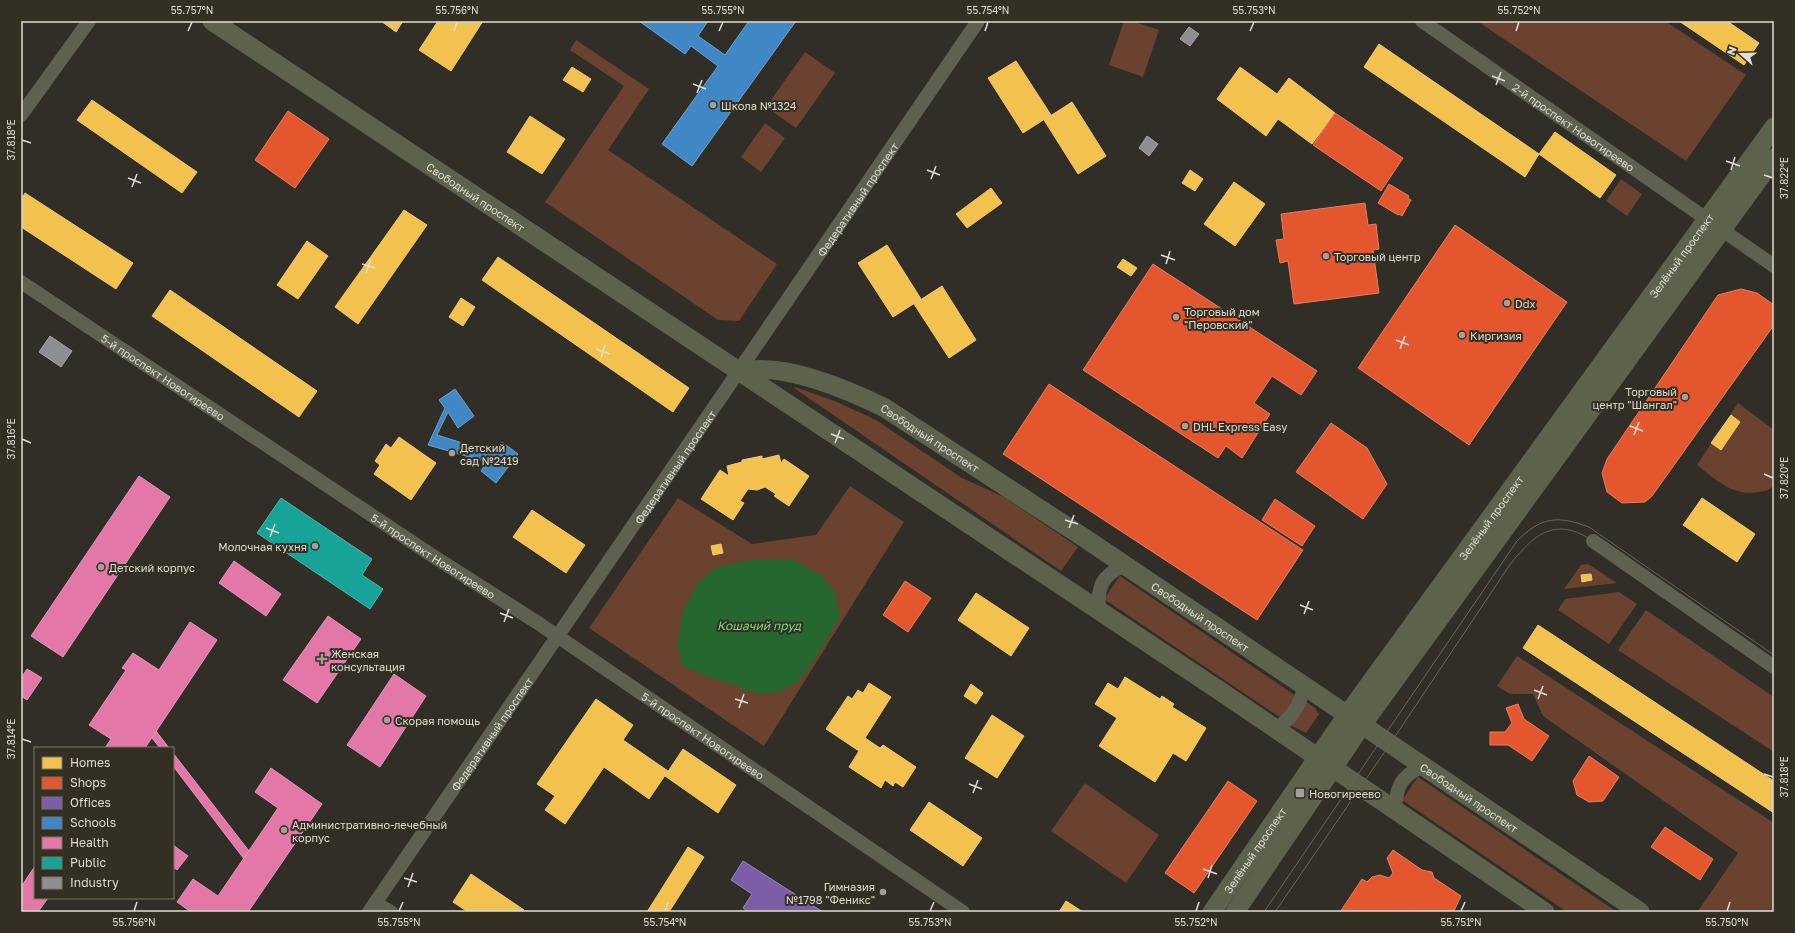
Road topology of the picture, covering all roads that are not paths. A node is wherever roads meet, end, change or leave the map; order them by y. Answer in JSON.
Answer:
{"nodes":[{"id":1,"x":89,"y":21,"type":"edge"},
{"id":2,"x":212,"y":21,"type":"edge"},
{"id":3,"x":978,"y":21,"type":"edge"},
{"id":4,"x":1422,"y":21,"type":"edge"},
{"id":5,"x":21,"y":115,"type":"edge"},
{"id":6,"x":1774,"y":128,"type":"edge"},
{"id":7,"x":1774,"y":158,"type":"edge"},
{"id":8,"x":1714,"y":225,"type":"junction"},
{"id":9,"x":1774,"y":266,"type":"edge"},
{"id":10,"x":21,"y":282,"type":"edge"},
{"id":11,"x":741,"y":372,"type":"junction"},
{"id":12,"x":1593,"y":541,"type":"dead end"},
{"id":13,"x":1124,"y":565,"type":"junction"},
{"id":14,"x":1099,"y":610,"type":"junction"},
{"id":15,"x":557,"y":636,"type":"junction"},
{"id":16,"x":1774,"y":667,"type":"edge"},
{"id":17,"x":1304,"y":687,"type":"junction"},
{"id":18,"x":1354,"y":720,"type":"junction"},
{"id":19,"x":1276,"y":729,"type":"junction"},
{"id":20,"x":1325,"y":763,"type":"junction"},
{"id":21,"x":1423,"y":766,"type":"junction"},
{"id":22,"x":1395,"y":810,"type":"junction"},
{"id":23,"x":372,"y":907,"type":"edge"},
{"id":24,"x":391,"y":912,"type":"edge"},
{"id":25,"x":963,"y":912,"type":"edge"},
{"id":26,"x":1212,"y":912,"type":"edge"},
{"id":27,"x":1235,"y":912,"type":"edge"},
{"id":28,"x":1545,"y":912,"type":"edge"},
{"id":29,"x":1640,"y":912,"type":"edge"}],
"edges":[{"from":1,"to":5,"type":"street"},
{"from":2,"to":11,"type":"main road","name":"Свободный проспект"},
{"from":3,"to":11,"type":"street","name":"Федеративный проспект"},
{"from":4,"to":8,"type":"street","name":"2-й проспект Новогиреево"},
{"from":6,"to":8,"type":"main road","name":"Зелёный проспект"},
{"from":7,"to":8,"type":"main road","name":"Зелёный проспект"},
{"from":8,"to":9,"type":"street","name":"2-й проспект Новогиреево"},
{"from":8,"to":18,"type":"main road","name":"Зелёный проспект"},
{"from":10,"to":15,"type":"street","name":"5-й проспект Новогиреево"},
{"from":11,"to":13,"type":"main road","name":"Свободный проспект"},
{"from":11,"to":14,"type":"main road","name":"Свободный проспект"},
{"from":11,"to":15,"type":"street","name":"Федеративный проспект"},
{"from":12,"to":16,"type":"street"},
{"from":13,"to":14,"type":"street"},
{"from":13,"to":17,"type":"main road","name":"Свободный проспект"},
{"from":14,"to":19,"type":"main road","name":"Свободный проспект"},
{"from":15,"to":23,"type":"street","name":"Федеративный проспект"},
{"from":15,"to":25,"type":"street","name":"5-й проспект Новогиреево"},
{"from":17,"to":18,"type":"main road","name":"Свободный проспект"},
{"from":17,"to":19,"type":"street"},
{"from":18,"to":20,"type":"main road","name":"Зелёный проспект"},
{"from":18,"to":21,"type":"main road","name":"Свободный проспект"},
{"from":19,"to":20,"type":"main road","name":"Свободный проспект"},
{"from":20,"to":22,"type":"main road","name":"Свободный проспект"},
{"from":20,"to":26,"type":"main road","name":"Зелёный проспект"},
{"from":20,"to":27,"type":"main road","name":"Зелёный проспект"},
{"from":21,"to":22,"type":"street"},
{"from":21,"to":29,"type":"main road","name":"Свободный проспект"},
{"from":22,"to":28,"type":"main road","name":"Свободный проспект"},
{"from":23,"to":24,"type":"street"}]}
